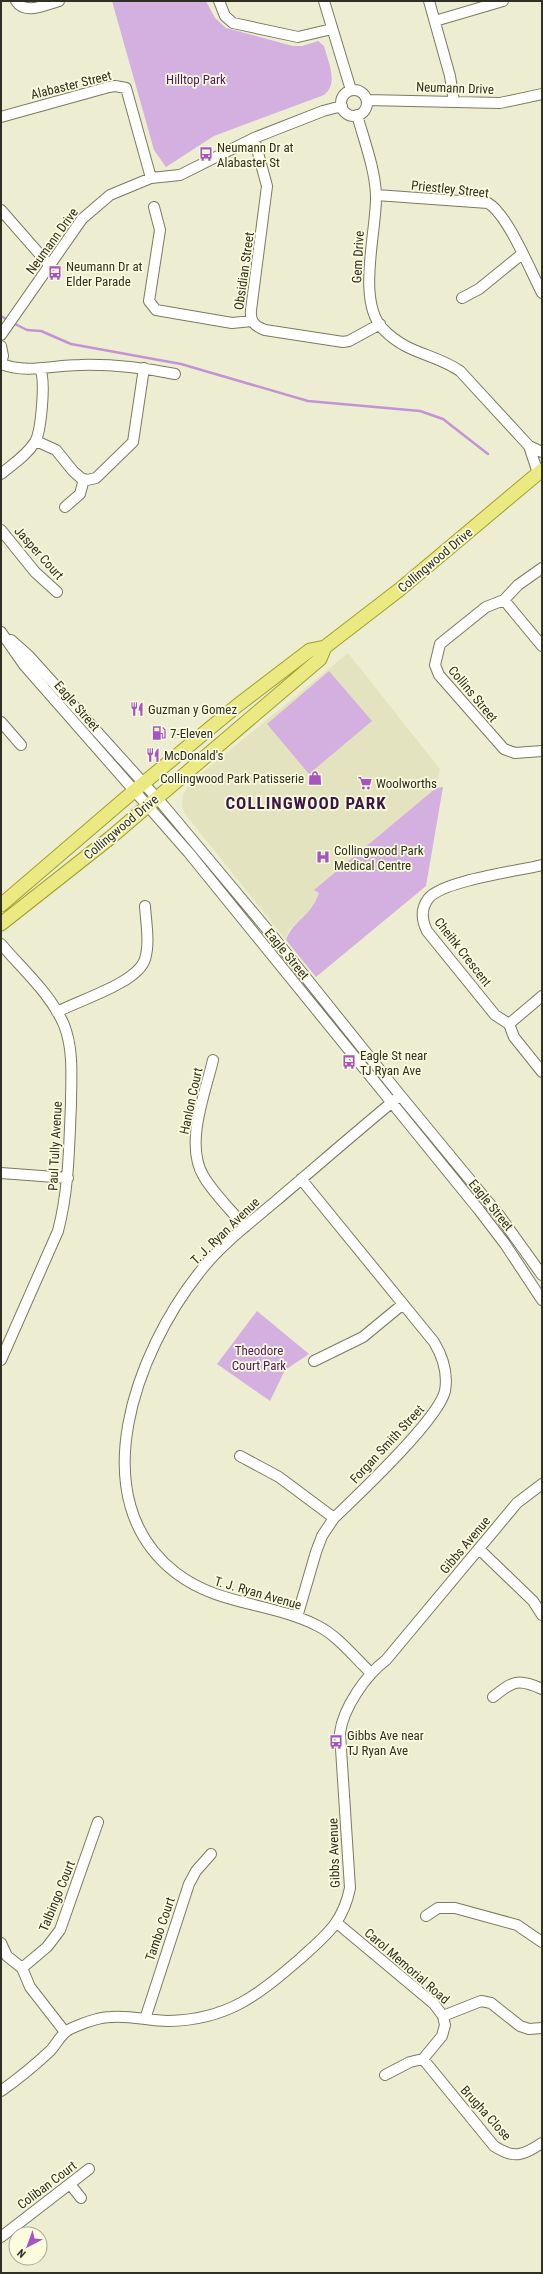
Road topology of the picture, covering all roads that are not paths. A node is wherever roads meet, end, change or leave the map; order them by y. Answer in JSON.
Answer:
{"nodes":[{"id":1,"x":16,"y":1,"type":"edge"},
{"id":2,"x":59,"y":1,"type":"edge"},
{"id":3,"x":219,"y":1,"type":"edge"},
{"id":4,"x":324,"y":1,"type":"edge"},
{"id":5,"x":429,"y":1,"type":"edge"},
{"id":6,"x":503,"y":1,"type":"edge"},
{"id":7,"x":435,"y":21,"type":"junction"},
{"id":8,"x":332,"y":29,"type":"junction"},
{"id":9,"x":351,"y":90,"type":"junction"},
{"id":10,"x":542,"y":94,"type":"edge"},
{"id":11,"x":367,"y":100,"type":"junction"},
{"id":12,"x":454,"y":102,"type":"junction"},
{"id":13,"x":342,"y":106,"type":"junction"},
{"id":14,"x":357,"y":115,"type":"junction"},
{"id":15,"x":1,"y":117,"type":"edge"},
{"id":16,"x":254,"y":138,"type":"junction"},
{"id":17,"x":151,"y":178,"type":"junction"},
{"id":18,"x":376,"y":195,"type":"junction"},
{"id":19,"x":154,"y":207,"type":"dead end"},
{"id":20,"x":1,"y":210,"type":"edge"},
{"id":21,"x":522,"y":254,"type":"junction"},
{"id":22,"x":50,"y":266,"type":"junction"},
{"id":23,"x":542,"y":293,"type":"edge"},
{"id":24,"x":462,"y":298,"type":"dead end"},
{"id":25,"x":252,"y":321,"type":"junction"},
{"id":26,"x":380,"y":324,"type":"junction"},
{"id":27,"x":1,"y":335,"type":"edge"},
{"id":28,"x":1,"y":346,"type":"edge"},
{"id":29,"x":1,"y":363,"type":"edge"},
{"id":30,"x":144,"y":368,"type":"junction"},
{"id":31,"x":40,"y":369,"type":"junction"},
{"id":32,"x":175,"y":374,"type":"dead end"},
{"id":33,"x":36,"y":441,"type":"junction"},
{"id":34,"x":529,"y":446,"type":"junction"},
{"id":35,"x":542,"y":452,"type":"edge"},
{"id":36,"x":540,"y":471,"type":"edge"},
{"id":37,"x":1,"y":474,"type":"edge"},
{"id":38,"x":84,"y":479,"type":"junction"},
{"id":39,"x":65,"y":507,"type":"dead end"},
{"id":40,"x":1,"y":530,"type":"edge"},
{"id":41,"x":542,"y":568,"type":"edge"},
{"id":42,"x":57,"y":592,"type":"dead end"},
{"id":43,"x":504,"y":600,"type":"junction"},
{"id":44,"x":1,"y":632,"type":"edge"},
{"id":45,"x":542,"y":646,"type":"edge"},
{"id":46,"x":325,"y":647,"type":"junction"},
{"id":47,"x":1,"y":722,"type":"edge"},
{"id":48,"x":21,"y":745,"type":"dead end"},
{"id":49,"x":542,"y":751,"type":"edge"},
{"id":50,"x":139,"y":787,"type":"junction"},
{"id":51,"x":152,"y":801,"type":"junction"},
{"id":52,"x":542,"y":866,"type":"edge"},
{"id":53,"x":1,"y":906,"type":"edge"},
{"id":54,"x":145,"y":906,"type":"dead end"},
{"id":55,"x":1,"y":924,"type":"edge"},
{"id":56,"x":1,"y":944,"type":"edge"},
{"id":57,"x":542,"y":996,"type":"edge"},
{"id":58,"x":57,"y":1012,"type":"junction"},
{"id":59,"x":509,"y":1024,"type":"junction"},
{"id":60,"x":213,"y":1060,"type":"dead end"},
{"id":61,"x":542,"y":1072,"type":"edge"},
{"id":62,"x":400,"y":1095,"type":"junction"},
{"id":63,"x":391,"y":1103,"type":"junction"},
{"id":64,"x":1,"y":1173,"type":"edge"},
{"id":65,"x":68,"y":1178,"type":"junction"},
{"id":66,"x":301,"y":1179,"type":"junction"},
{"id":67,"x":245,"y":1227,"type":"junction"},
{"id":68,"x":542,"y":1275,"type":"edge"},
{"id":69,"x":542,"y":1300,"type":"edge"},
{"id":70,"x":403,"y":1304,"type":"junction"},
{"id":71,"x":1,"y":1360,"type":"edge"},
{"id":72,"x":314,"y":1361,"type":"dead end"},
{"id":73,"x":240,"y":1456,"type":"dead end"},
{"id":74,"x":542,"y":1484,"type":"edge"},
{"id":75,"x":334,"y":1518,"type":"junction"},
{"id":76,"x":479,"y":1548,"type":"junction"},
{"id":77,"x":542,"y":1615,"type":"edge"},
{"id":78,"x":297,"y":1617,"type":"junction"},
{"id":79,"x":370,"y":1672,"type":"junction"},
{"id":80,"x":542,"y":1689,"type":"edge"},
{"id":81,"x":493,"y":1697,"type":"dead end"},
{"id":82,"x":98,"y":1822,"type":"dead end"},
{"id":83,"x":211,"y":1854,"type":"dead end"},
{"id":84,"x":426,"y":1916,"type":"dead end"},
{"id":85,"x":337,"y":1923,"type":"junction"},
{"id":86,"x":542,"y":1942,"type":"edge"},
{"id":87,"x":1,"y":1943,"type":"edge"},
{"id":88,"x":22,"y":1968,"type":"junction"},
{"id":89,"x":444,"y":2016,"type":"junction"},
{"id":90,"x":145,"y":2019,"type":"junction"},
{"id":91,"x":542,"y":2028,"type":"edge"},
{"id":92,"x":65,"y":2032,"type":"junction"},
{"id":93,"x":423,"y":2059,"type":"junction"},
{"id":94,"x":385,"y":2075,"type":"dead end"},
{"id":95,"x":1,"y":2091,"type":"edge"},
{"id":96,"x":542,"y":2143,"type":"edge"},
{"id":97,"x":89,"y":2169,"type":"dead end"},
{"id":98,"x":70,"y":2184,"type":"junction"},
{"id":99,"x":81,"y":2198,"type":"dead end"},
{"id":100,"x":1,"y":2236,"type":"edge"}],
"edges":[{"from":1,"to":2,"type":"street"},
{"from":3,"to":8,"type":"street"},
{"from":4,"to":8,"type":"street"},
{"from":5,"to":7,"type":"street"},
{"from":6,"to":7,"type":"street"},
{"from":7,"to":12,"type":"street"},
{"from":8,"to":9,"type":"street"},
{"from":9,"to":11,"type":"street"},
{"from":9,"to":13,"type":"street"},
{"from":10,"to":12,"type":"street","name":"Neumann Drive"},
{"from":11,"to":12,"type":"street","name":"Neumann Drive"},
{"from":11,"to":14,"type":"street"},
{"from":13,"to":14,"type":"street"},
{"from":13,"to":16,"type":"street","name":"Neumann Drive"},
{"from":14,"to":18,"type":"street","name":"Gem Drive"},
{"from":15,"to":17,"type":"street","name":"Alabaster Street"},
{"from":16,"to":17,"type":"street","name":"Neumann Drive"},
{"from":16,"to":25,"type":"street","name":"Obsidian Street"},
{"from":17,"to":22,"type":"street","name":"Neumann Drive"},
{"from":18,"to":21,"type":"street","name":"Priestley Street"},
{"from":18,"to":26,"type":"street","name":"Gem Drive"},
{"from":19,"to":25,"type":"street"},
{"from":20,"to":22,"type":"street"},
{"from":21,"to":23,"type":"street","name":"Priestley Street"},
{"from":21,"to":24,"type":"street"},
{"from":22,"to":27,"type":"street","name":"Neumann Drive"},
{"from":25,"to":26,"type":"street","name":"Obsidian Street"},
{"from":26,"to":34,"type":"street","name":"Gem Drive"},
{"from":28,"to":29,"type":"street"},
{"from":29,"to":31,"type":"street"},
{"from":30,"to":31,"type":"street"},
{"from":30,"to":32,"type":"street"},
{"from":30,"to":38,"type":"street"},
{"from":31,"to":33,"type":"street"},
{"from":33,"to":37,"type":"street"},
{"from":33,"to":38,"type":"street"},
{"from":34,"to":35,"type":"street","name":"Gem Drive"},
{"from":34,"to":36,"type":"street","name":"Gem Drive"},
{"from":36,"to":46,"type":"main road","name":"Collingwood Drive"},
{"from":38,"to":39,"type":"street"},
{"from":40,"to":42,"type":"street","name":"Jasper Court"},
{"from":41,"to":43,"type":"street","name":"Collins Street"},
{"from":43,"to":45,"type":"street"},
{"from":43,"to":49,"type":"street","name":"Collins Street"},
{"from":44,"to":50,"type":"street","name":"Eagle Street"},
{"from":46,"to":50,"type":"main road","name":"Collingwood Drive"},
{"from":46,"to":51,"type":"main road","name":"Collingwood Drive"},
{"from":47,"to":48,"type":"street"},
{"from":50,"to":51,"type":"street","name":"Eagle Street"},
{"from":50,"to":53,"type":"main road","name":"Collingwood Drive"},
{"from":51,"to":55,"type":"main road","name":"Collingwood Drive"},
{"from":51,"to":62,"type":"street","name":"Eagle Street"},
{"from":51,"to":63,"type":"street","name":"Eagle Street"},
{"from":52,"to":59,"type":"street","name":"Cheihk Crescent"},
{"from":54,"to":58,"type":"street"},
{"from":56,"to":58,"type":"street","name":"Paul Tully Avenue"},
{"from":57,"to":59,"type":"street"},
{"from":58,"to":65,"type":"street","name":"Paul Tully Avenue"},
{"from":59,"to":61,"type":"street","name":"Cheihk Crescent"},
{"from":60,"to":67,"type":"street","name":"Hanlon Court"},
{"from":62,"to":63,"type":"street","name":"T. J. Ryan Avenue"},
{"from":62,"to":68,"type":"street","name":"Eagle Street"},
{"from":63,"to":66,"type":"street","name":"T. J. Ryan Avenue"},
{"from":63,"to":69,"type":"street","name":"Eagle Street"},
{"from":64,"to":65,"type":"street"},
{"from":65,"to":71,"type":"street","name":"Paul Tully Avenue"},
{"from":66,"to":67,"type":"street","name":"T. J. Ryan Avenue"},
{"from":66,"to":70,"type":"street","name":"Forgan Smith Street"},
{"from":67,"to":78,"type":"street","name":"T. J. Ryan Avenue"},
{"from":70,"to":72,"type":"street"},
{"from":70,"to":75,"type":"street","name":"Forgan Smith Street"},
{"from":73,"to":75,"type":"street"},
{"from":74,"to":76,"type":"street","name":"Gibbs Avenue"},
{"from":75,"to":78,"type":"street","name":"Forgan Smith Street"},
{"from":76,"to":77,"type":"street"},
{"from":76,"to":79,"type":"street","name":"Gibbs Avenue"},
{"from":78,"to":79,"type":"street","name":"T. J. Ryan Avenue"},
{"from":79,"to":85,"type":"street","name":"Gibbs Avenue"},
{"from":80,"to":81,"type":"street"},
{"from":82,"to":88,"type":"street","name":"Talbingo Court"},
{"from":83,"to":90,"type":"street","name":"Tambo Court"},
{"from":84,"to":86,"type":"street"},
{"from":85,"to":89,"type":"street","name":"Carol Memorial Road"},
{"from":85,"to":90,"type":"street","name":"Gibbs Avenue"},
{"from":87,"to":88,"type":"street"},
{"from":88,"to":92,"type":"street"},
{"from":89,"to":91,"type":"street"},
{"from":89,"to":93,"type":"street","name":"Carol Memorial Road"},
{"from":90,"to":92,"type":"street","name":"Gibbs Avenue"},
{"from":92,"to":95,"type":"street"},
{"from":93,"to":94,"type":"street"},
{"from":93,"to":96,"type":"street","name":"Brugha Close"},
{"from":97,"to":98,"type":"street","name":"Coliban Court"},
{"from":98,"to":99,"type":"street"},
{"from":98,"to":100,"type":"street","name":"Coliban Court"}]}
